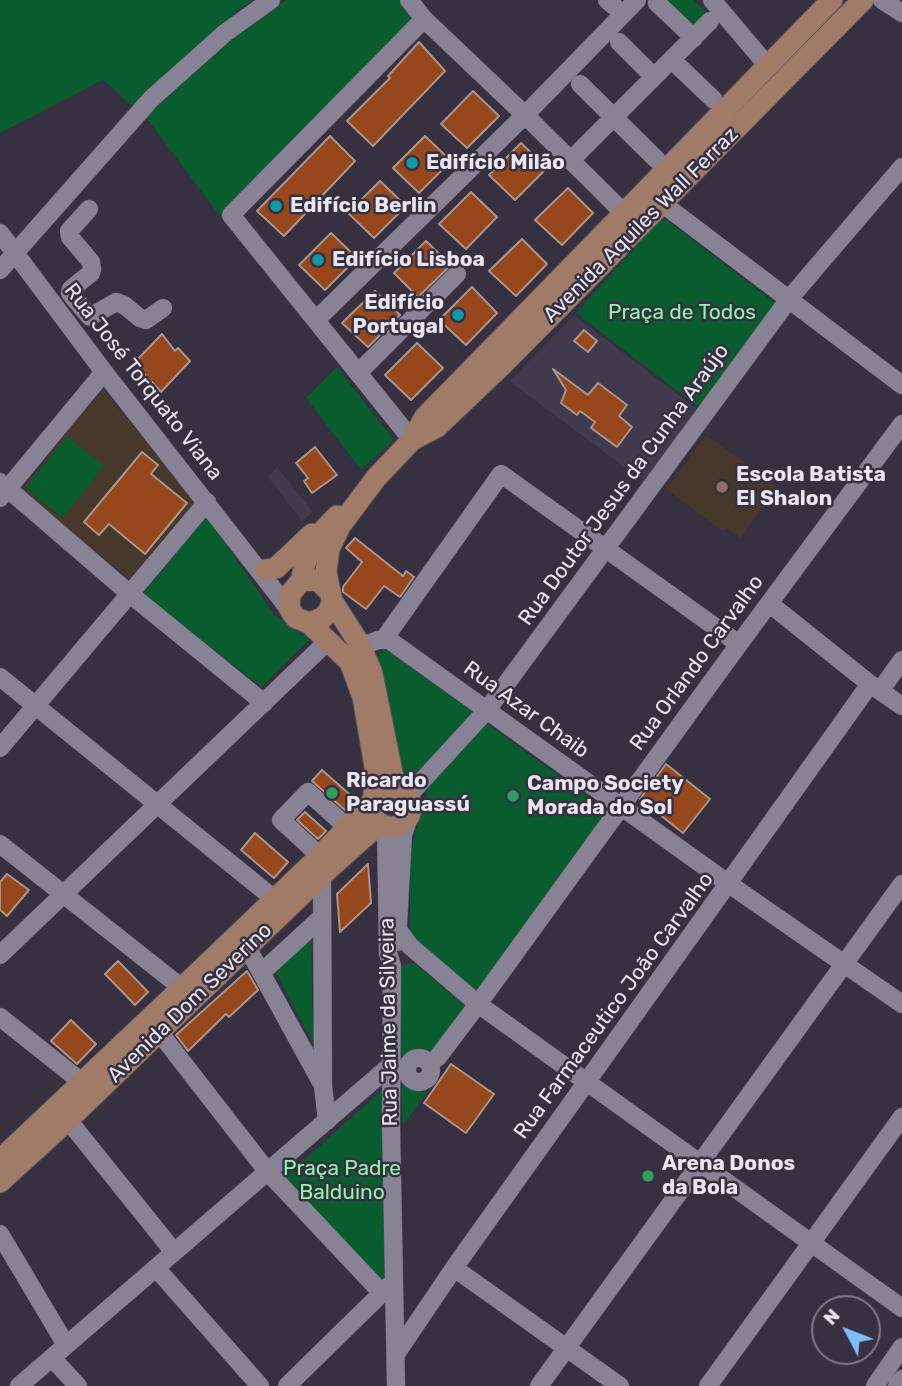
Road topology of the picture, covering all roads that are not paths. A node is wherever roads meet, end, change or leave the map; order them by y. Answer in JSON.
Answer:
{"nodes":[{"id":1,"x":271,"y":0,"type":"edge"},
{"id":2,"x":409,"y":0,"type":"edge"},
{"id":3,"x":637,"y":0,"type":"edge"},
{"id":4,"x":712,"y":0,"type":"edge"},
{"id":5,"x":832,"y":0,"type":"edge"},
{"id":6,"x":863,"y":0,"type":"edge"},
{"id":7,"x":882,"y":0,"type":"edge"},
{"id":8,"x":657,"y":3,"type":"dead end"},
{"id":9,"x":902,"y":13,"type":"edge"},
{"id":10,"x":424,"y":19,"type":"junction"},
{"id":11,"x":710,"y":21,"type":"dead end"},
{"id":12,"x":694,"y":38,"type":"junction"},
{"id":13,"x":619,"y":42,"type":"dead end"},
{"id":14,"x":672,"y":60,"type":"junction"},
{"id":15,"x":767,"y":65,"type":"junction"},
{"id":16,"x":654,"y":77,"type":"junction"},
{"id":17,"x":580,"y":84,"type":"dead end"},
{"id":18,"x":714,"y":100,"type":"dead end"},
{"id":19,"x":526,"y":115,"type":"junction"},
{"id":20,"x":614,"y":117,"type":"junction"},
{"id":21,"x":575,"y":156,"type":"junction"},
{"id":22,"x":657,"y":160,"type":"dead end"},
{"id":23,"x":902,"y":167,"type":"edge"},
{"id":24,"x":663,"y":204,"type":"junction"},
{"id":25,"x":89,"y":209,"type":"dead end"},
{"id":26,"x":632,"y":221,"type":"junction"},
{"id":27,"x":0,"y":233,"type":"edge"},
{"id":28,"x":15,"y":252,"type":"junction"},
{"id":29,"x":0,"y":270,"type":"edge"},
{"id":30,"x":457,"y":274,"type":"dead end"},
{"id":31,"x":789,"y":299,"type":"junction"},
{"id":32,"x":67,"y":304,"type":"junction"},
{"id":33,"x":163,"y":308,"type":"dead end"},
{"id":34,"x":316,"y":320,"type":"junction"},
{"id":35,"x":360,"y":370,"type":"junction"},
{"id":36,"x":104,"y":372,"type":"junction"},
{"id":37,"x":902,"y":385,"type":"edge"},
{"id":38,"x":902,"y":424,"type":"edge"},
{"id":39,"x":412,"y":440,"type":"junction"},
{"id":40,"x":376,"y":478,"type":"junction"},
{"id":41,"x":3,"y":490,"type":"edge"},
{"id":42,"x":207,"y":502,"type":"junction"},
{"id":43,"x":344,"y":508,"type":"junction"},
{"id":44,"x":604,"y":549,"type":"junction"},
{"id":45,"x":258,"y":564,"type":"junction"},
{"id":46,"x":299,"y":582,"type":"junction"},
{"id":47,"x":130,"y":594,"type":"junction"},
{"id":48,"x":331,"y":597,"type":"junction"},
{"id":49,"x":770,"y":604,"type":"junction"},
{"id":50,"x":300,"y":618,"type":"junction"},
{"id":51,"x":384,"y":639,"type":"junction"},
{"id":52,"x":329,"y":640,"type":"junction"},
{"id":53,"x":359,"y":643,"type":"junction"},
{"id":54,"x":739,"y":644,"type":"junction"},
{"id":55,"x":902,"y":660,"type":"edge"},
{"id":56,"x":0,"y":677,"type":"edge"},
{"id":57,"x":875,"y":687,"type":"junction"},
{"id":58,"x":264,"y":703,"type":"junction"},
{"id":59,"x":35,"y":706,"type":"junction"},
{"id":60,"x":902,"y":706,"type":"edge"},
{"id":61,"x":487,"y":710,"type":"junction"},
{"id":62,"x":0,"y":748,"type":"edge"},
{"id":63,"x":373,"y":799,"type":"junction"},
{"id":64,"x":404,"y":800,"type":"junction"},
{"id":65,"x":158,"y":804,"type":"junction"},
{"id":66,"x":621,"y":806,"type":"junction"},
{"id":67,"x":383,"y":825,"type":"junction"},
{"id":68,"x":345,"y":832,"type":"junction"},
{"id":69,"x":0,"y":844,"type":"edge"},
{"id":70,"x":321,"y":866,"type":"junction"},
{"id":71,"x":729,"y":884,"type":"junction"},
{"id":72,"x":902,"y":884,"type":"edge"},
{"id":73,"x":63,"y":895,"type":"junction"},
{"id":74,"x":281,"y":904,"type":"junction"},
{"id":75,"x":322,"y":917,"type":"junction"},
{"id":76,"x":399,"y":930,"type":"junction"},
{"id":77,"x":247,"y":947,"type":"junction"},
{"id":78,"x":0,"y":955,"type":"edge"},
{"id":79,"x":422,"y":956,"type":"junction"},
{"id":80,"x":845,"y":964,"type":"junction"},
{"id":81,"x":392,"y":966,"type":"junction"},
{"id":82,"x":261,"y":973,"type":"junction"},
{"id":83,"x":182,"y":988,"type":"junction"},
{"id":84,"x":478,"y":1004,"type":"junction"},
{"id":85,"x":902,"y":1004,"type":"edge"},
{"id":86,"x":0,"y":1017,"type":"edge"},
{"id":87,"x":159,"y":1032,"type":"junction"},
{"id":88,"x":429,"y":1064,"type":"dead end"},
{"id":89,"x":391,"y":1065,"type":"junction"},
{"id":90,"x":586,"y":1082,"type":"junction"},
{"id":91,"x":323,"y":1086,"type":"junction"},
{"id":92,"x":89,"y":1087,"type":"junction"},
{"id":93,"x":902,"y":1117,"type":"edge"},
{"id":94,"x":68,"y":1120,"type":"junction"},
{"id":95,"x":327,"y":1121,"type":"junction"},
{"id":96,"x":0,"y":1160,"type":"edge"},
{"id":97,"x":699,"y":1163,"type":"junction"},
{"id":98,"x":267,"y":1171,"type":"junction"},
{"id":99,"x":0,"y":1182,"type":"edge"},
{"id":100,"x":0,"y":1234,"type":"edge"},
{"id":101,"x":810,"y":1243,"type":"junction"},
{"id":102,"x":174,"y":1252,"type":"junction"},
{"id":103,"x":156,"y":1268,"type":"junction"},
{"id":104,"x":454,"y":1268,"type":"junction"},
{"id":105,"x":387,"y":1288,"type":"junction"},
{"id":106,"x":902,"y":1308,"type":"edge"},
{"id":107,"x":66,"y":1345,"type":"junction"},
{"id":108,"x":902,"y":1347,"type":"edge"},
{"id":109,"x":566,"y":1348,"type":"junction"},
{"id":110,"x":396,"y":1354,"type":"junction"},
{"id":111,"x":52,"y":1357,"type":"junction"},
{"id":112,"x":902,"y":1379,"type":"edge"},
{"id":113,"x":19,"y":1386,"type":"edge"},
{"id":114,"x":78,"y":1386,"type":"edge"},
{"id":115,"x":260,"y":1386,"type":"edge"},
{"id":116,"x":288,"y":1386,"type":"edge"},
{"id":117,"x":396,"y":1386,"type":"edge"},
{"id":118,"x":539,"y":1386,"type":"edge"},
{"id":119,"x":620,"y":1386,"type":"edge"},
{"id":120,"x":708,"y":1386,"type":"edge"},
{"id":121,"x":875,"y":1386,"type":"edge"},
{"id":122,"x":897,"y":1386,"type":"edge"}],
"edges":[{"from":1,"to":28,"type":"street"},
{"from":2,"to":10,"type":"street"},
{"from":3,"to":19,"type":"street"},
{"from":4,"to":15,"type":"street"},
{"from":5,"to":15,"type":"main road","name":"Avenida Aquiles Wall Ferraz"},
{"from":6,"to":24,"type":"main road","name":"Avenida Aquiles Wall Ferraz"},
{"from":7,"to":9,"type":"street"},
{"from":8,"to":12,"type":"street"},
{"from":10,"to":19,"type":"street"},
{"from":10,"to":34,"type":"street"},
{"from":11,"to":12,"type":"street"},
{"from":12,"to":14,"type":"street"},
{"from":13,"to":16,"type":"street"},
{"from":14,"to":16,"type":"street"},
{"from":14,"to":18,"type":"street"},
{"from":15,"to":26,"type":"main road","name":"Avenida Aquiles Wall Ferraz"},
{"from":16,"to":20,"type":"street"},
{"from":17,"to":20,"type":"street"},
{"from":19,"to":21,"type":"street"},
{"from":19,"to":34,"type":"street"},
{"from":20,"to":21,"type":"street"},
{"from":20,"to":22,"type":"street"},
{"from":21,"to":26,"type":"street"},
{"from":23,"to":31,"type":"street","name":"Rua Doutor Jesus da Cunha Araújo"},
{"from":24,"to":26,"type":"main road","name":"Avenida Aquiles Wall Ferraz"},
{"from":24,"to":31,"type":"street"},
{"from":25,"to":32,"type":"street"},
{"from":26,"to":39,"type":"main road","name":"Avenida Aquiles Wall Ferraz"},
{"from":27,"to":28,"type":"street","name":"Rua José Torquato Viana"},
{"from":28,"to":29,"type":"street"},
{"from":28,"to":32,"type":"street","name":"Rua José Torquato Viana"},
{"from":30,"to":35,"type":"street"},
{"from":31,"to":37,"type":"street"},
{"from":31,"to":44,"type":"street","name":"Rua Doutor Jesus da Cunha Araújo"},
{"from":32,"to":33,"type":"street"},
{"from":32,"to":36,"type":"street","name":"Rua José Torquato Viana"},
{"from":34,"to":35,"type":"street"},
{"from":35,"to":39,"type":"street"},
{"from":36,"to":41,"type":"street"},
{"from":36,"to":42,"type":"street","name":"Rua José Torquato Viana"},
{"from":38,"to":49,"type":"street","name":"Rua Orlando Carvalho"},
{"from":39,"to":40,"type":"main road","name":"Avenida Aquiles Wall Ferraz"},
{"from":40,"to":43,"type":"main road","name":"Avenida Aquiles Wall Ferraz"},
{"from":40,"to":48,"type":"main road","name":"Avenida Aquiles Wall Ferraz"},
{"from":41,"to":47,"type":"street"},
{"from":42,"to":45,"type":"street","name":"Rua José Torquato Viana"},
{"from":42,"to":47,"type":"street"},
{"from":43,"to":45,"type":"main road"},
{"from":43,"to":46,"type":"main road","name":"Avenida Aquiles Wall Ferraz"},
{"from":44,"to":51,"type":"street"},
{"from":44,"to":54,"type":"street"},
{"from":44,"to":61,"type":"street","name":"Rua Doutor Jesus da Cunha Araújo"},
{"from":45,"to":46,"type":"street","name":"Rua José Torquato Viana"},
{"from":45,"to":50,"type":"street","name":"Rua José Torquato Viana"},
{"from":46,"to":48,"type":"main road"},
{"from":46,"to":50,"type":"main road"},
{"from":47,"to":58,"type":"street"},
{"from":47,"to":59,"type":"street"},
{"from":48,"to":50,"type":"main road"},
{"from":48,"to":53,"type":"main road"},
{"from":49,"to":54,"type":"street","name":"Rua Orlando Carvalho"},
{"from":49,"to":57,"type":"street"},
{"from":50,"to":52,"type":"main road"},
{"from":51,"to":53,"type":"street"},
{"from":51,"to":61,"type":"street","name":"Rua Azar Chaib"},
{"from":52,"to":58,"type":"street"},
{"from":52,"to":63,"type":"main road"},
{"from":53,"to":64,"type":"main road"},
{"from":54,"to":66,"type":"street","name":"Rua Orlando Carvalho"},
{"from":55,"to":57,"type":"street","name":"Rua Farmaceutico João Carvalho"},
{"from":56,"to":59,"type":"street"},
{"from":57,"to":60,"type":"street"},
{"from":57,"to":71,"type":"street","name":"Rua Farmaceutico João Carvalho"},
{"from":58,"to":65,"type":"street"},
{"from":59,"to":62,"type":"street"},
{"from":59,"to":65,"type":"street"},
{"from":61,"to":64,"type":"street","name":"Rua Doutor Jesus da Cunha Araújo"},
{"from":61,"to":66,"type":"street","name":"Rua Azar Chaib"},
{"from":63,"to":64,"type":"main road"},
{"from":63,"to":67,"type":"main road"},
{"from":63,"to":68,"type":"main road","name":"Avenida Dom Severino"},
{"from":64,"to":67,"type":"main road"},
{"from":64,"to":76,"type":"street"},
{"from":65,"to":73,"type":"street"},
{"from":65,"to":74,"type":"street"},
{"from":66,"to":71,"type":"street","name":"Rua Azar Chaib"},
{"from":66,"to":84,"type":"street","name":"Rua Orlando Carvalho"},
{"from":67,"to":70,"type":"main road","name":"Avenida Dom Severino"},
{"from":67,"to":81,"type":"street","name":"Rua Jaime da Silveira"},
{"from":68,"to":70,"type":"main road","name":"Avenida Dom Severino"},
{"from":68,"to":70,"type":"street"},
{"from":69,"to":73,"type":"street"},
{"from":70,"to":74,"type":"main road","name":"Avenida Dom Severino"},
{"from":70,"to":75,"type":"street"},
{"from":71,"to":80,"type":"street","name":"Rua Azar Chaib"},
{"from":71,"to":90,"type":"street","name":"Rua Farmaceutico João Carvalho"},
{"from":72,"to":80,"type":"street"},
{"from":73,"to":78,"type":"street"},
{"from":73,"to":83,"type":"street"},
{"from":74,"to":77,"type":"main road","name":"Avenida Dom Severino"},
{"from":74,"to":83,"type":"main road","name":"Avenida Dom Severino"},
{"from":75,"to":82,"type":"street"},
{"from":75,"to":91,"type":"street"},
{"from":76,"to":79,"type":"street"},
{"from":76,"to":81,"type":"street"},
{"from":77,"to":82,"type":"street"},
{"from":77,"to":87,"type":"main road","name":"Avenida Dom Severino"},
{"from":79,"to":81,"type":"street"},
{"from":79,"to":84,"type":"street"},
{"from":80,"to":85,"type":"street","name":"Rua Azar Chaib"},
{"from":80,"to":97,"type":"street"},
{"from":81,"to":89,"type":"street","name":"Rua Jaime da Silveira"},
{"from":82,"to":91,"type":"street"},
{"from":83,"to":92,"type":"main road","name":"Avenida Dom Severino"},
{"from":84,"to":88,"type":"street","name":"Rua Orlando Carvalho"},
{"from":84,"to":90,"type":"street"},
{"from":86,"to":92,"type":"street"},
{"from":87,"to":92,"type":"main road","name":"Avenida Dom Severino"},
{"from":87,"to":98,"type":"street"},
{"from":89,"to":95,"type":"street"},
{"from":89,"to":105,"type":"street","name":"Rua Jaime da Silveira"},
{"from":90,"to":97,"type":"street"},
{"from":90,"to":104,"type":"street","name":"Rua Farmaceutico João Carvalho"},
{"from":91,"to":95,"type":"street"},
{"from":92,"to":94,"type":"main road","name":"Avenida Dom Severino"},
{"from":92,"to":96,"type":"main road","name":"Avenida Dom Severino"},
{"from":93,"to":101,"type":"street"},
{"from":94,"to":99,"type":"main road","name":"Avenida Dom Severino"},
{"from":94,"to":102,"type":"street"},
{"from":95,"to":98,"type":"street"},
{"from":97,"to":101,"type":"street"},
{"from":97,"to":109,"type":"street"},
{"from":98,"to":102,"type":"street"},
{"from":98,"to":105,"type":"street"},
{"from":100,"to":107,"type":"street"},
{"from":101,"to":106,"type":"street"},
{"from":101,"to":120,"type":"street"},
{"from":102,"to":103,"type":"street"},
{"from":103,"to":107,"type":"street"},
{"from":103,"to":115,"type":"street"},
{"from":104,"to":109,"type":"street"},
{"from":104,"to":110,"type":"street","name":"Rua Farmaceutico João Carvalho"},
{"from":105,"to":110,"type":"street","name":"Rua Jaime da Silveira"},
{"from":105,"to":116,"type":"street"},
{"from":107,"to":111,"type":"street"},
{"from":108,"to":121,"type":"street"},
{"from":109,"to":118,"type":"street"},
{"from":109,"to":119,"type":"street"},
{"from":110,"to":117,"type":"street","name":"Rua Jaime da Silveira"},
{"from":111,"to":113,"type":"street"},
{"from":111,"to":114,"type":"street"},
{"from":112,"to":122,"type":"street"}]}
